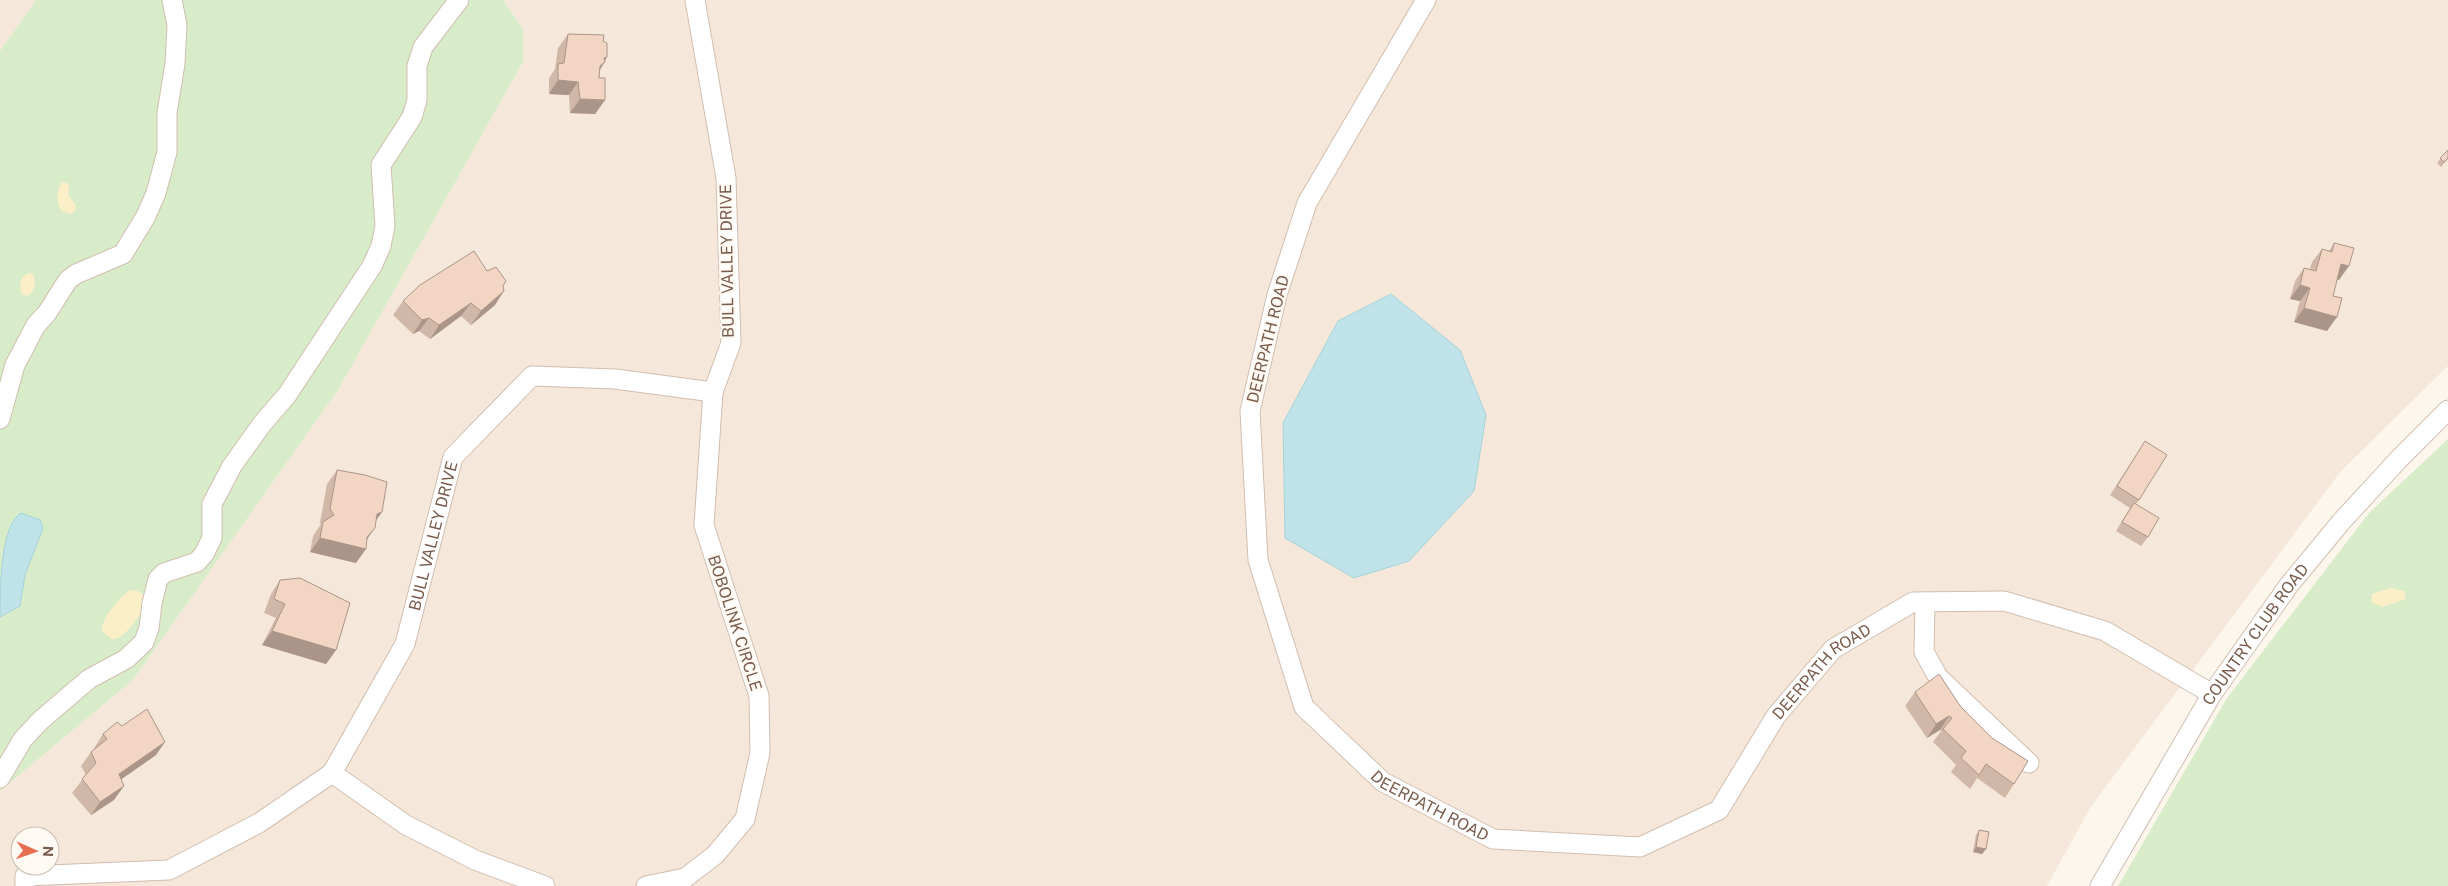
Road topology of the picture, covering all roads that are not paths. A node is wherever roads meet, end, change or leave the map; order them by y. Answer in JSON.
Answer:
{"nodes":[{"id":1,"x":172,"y":0,"type":"edge"},
{"id":2,"x":459,"y":0,"type":"edge"},
{"id":3,"x":695,"y":0,"type":"edge"},
{"id":4,"x":1426,"y":0,"type":"edge"},
{"id":5,"x":713,"y":392,"type":"junction"},
{"id":6,"x":2448,"y":410,"type":"edge"},
{"id":7,"x":0,"y":419,"type":"edge"},
{"id":8,"x":1925,"y":602,"type":"junction"},
{"id":9,"x":2212,"y":694,"type":"junction"},
{"id":10,"x":2029,"y":764,"type":"edge"},
{"id":11,"x":332,"y":773,"type":"junction"},
{"id":12,"x":0,"y":778,"type":"edge"},
{"id":13,"x":25,"y":881,"type":"edge"},
{"id":14,"x":545,"y":886,"type":"edge"},
{"id":15,"x":646,"y":886,"type":"edge"},
{"id":16,"x":2100,"y":886,"type":"edge"}],
"edges":[{"from":1,"to":7,"type":"street"},
{"from":2,"to":12,"type":"street"},
{"from":3,"to":5,"type":"street","name":"BULL VALLEY DRIVE"},
{"from":4,"to":8,"type":"street","name":"DEERPATH ROAD"},
{"from":5,"to":11,"type":"street","name":"BULL VALLEY DRIVE"},
{"from":5,"to":15,"type":"street","name":"BOBOLINK CIRCLE"},
{"from":6,"to":9,"type":"street","name":"COUNTRY CLUB ROAD"},
{"from":8,"to":9,"type":"street","name":"DEERPATH ROAD"},
{"from":8,"to":10,"type":"street"},
{"from":9,"to":16,"type":"street","name":"COUNTRY CLUB ROAD"},
{"from":11,"to":13,"type":"street","name":"BULL VALLEY DRIVE"},
{"from":11,"to":14,"type":"street"}]}
